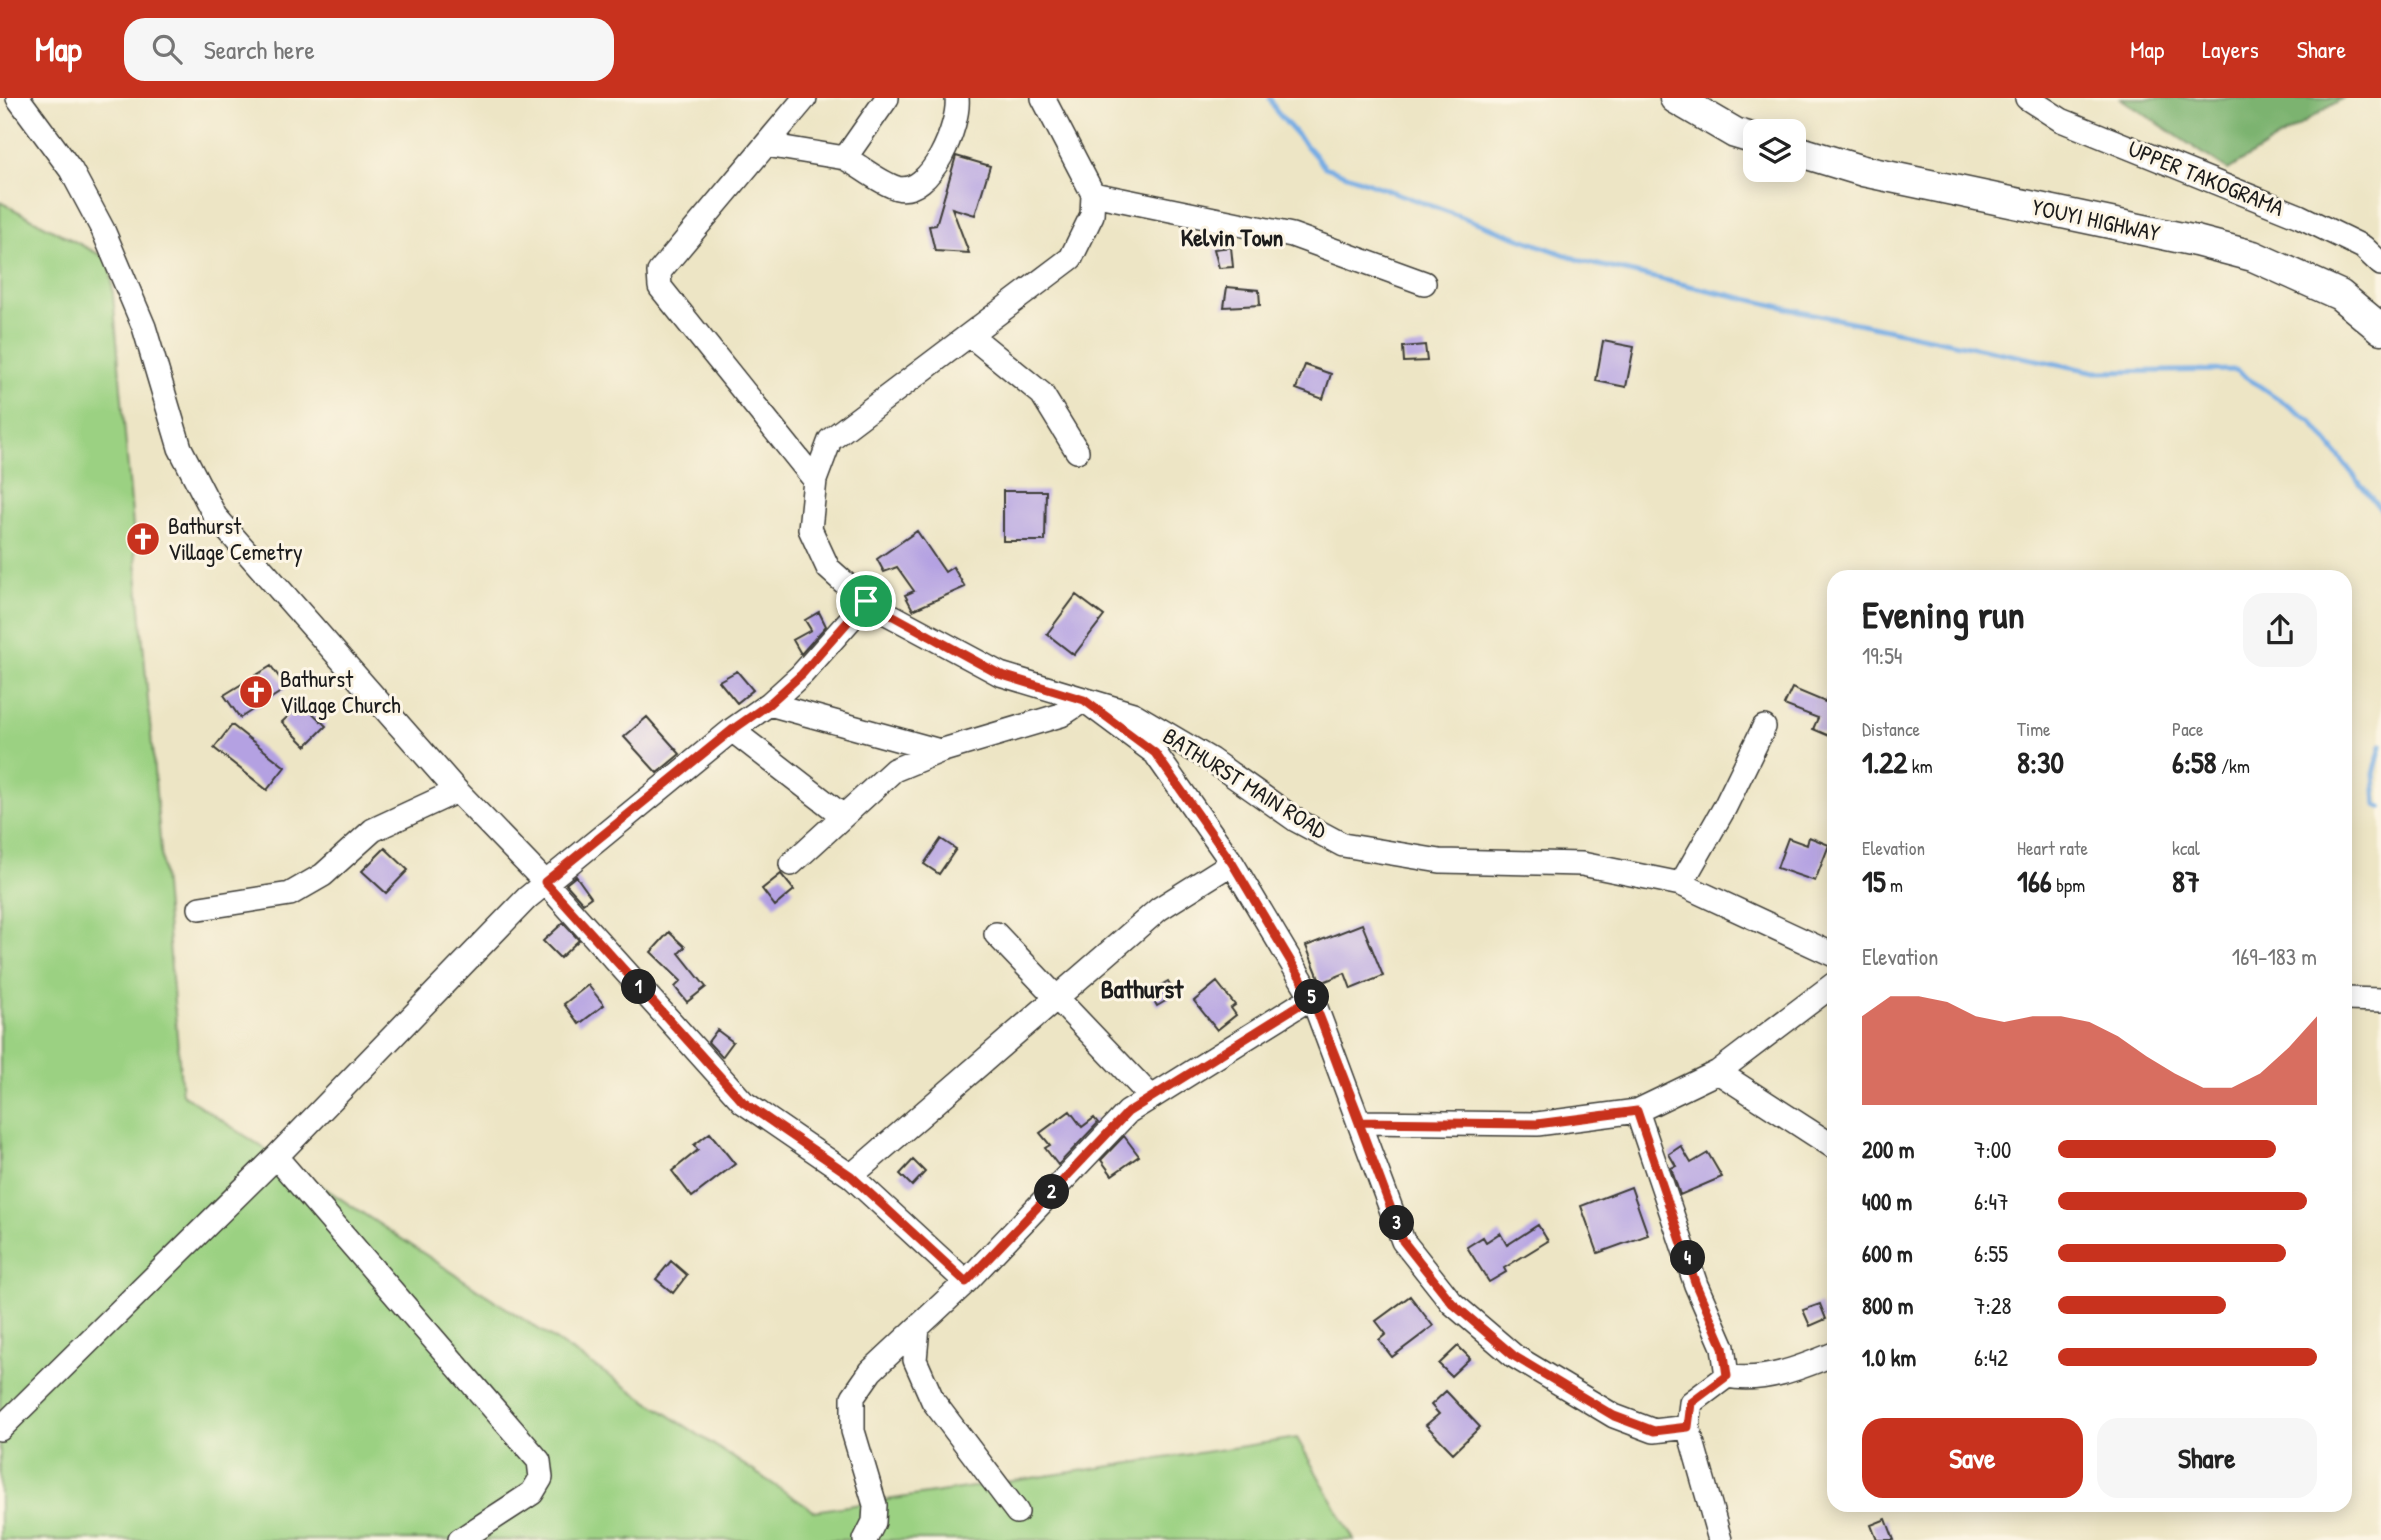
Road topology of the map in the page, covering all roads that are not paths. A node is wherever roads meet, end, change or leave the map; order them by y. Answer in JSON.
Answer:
{"nodes":[{"id":1,"x":18,"y":98,"type":"edge"},
{"id":2,"x":805,"y":98,"type":"edge"},
{"id":3,"x":887,"y":98,"type":"edge"},
{"id":4,"x":957,"y":98,"type":"edge"},
{"id":5,"x":1043,"y":98,"type":"edge"},
{"id":6,"x":1675,"y":98,"type":"edge"},
{"id":7,"x":2027,"y":98,"type":"edge"},
{"id":8,"x":1743,"y":135,"type":"edge"},
{"id":9,"x":766,"y":145,"type":"junction"},
{"id":10,"x":1806,"y":154,"type":"edge"},
{"id":11,"x":845,"y":158,"type":"junction"},
{"id":12,"x":1093,"y":194,"type":"junction"},
{"id":13,"x":2381,"y":264,"type":"edge"},
{"id":14,"x":1424,"y":283,"type":"dead end"},
{"id":15,"x":2381,"y":329,"type":"edge"},
{"id":16,"x":970,"y":335,"type":"junction"},
{"id":17,"x":1077,"y":451,"type":"dead end"},
{"id":18,"x":815,"y":480,"type":"junction"},
{"id":19,"x":866,"y":601,"type":"junction"},
{"id":20,"x":1084,"y":700,"type":"junction"},
{"id":21,"x":769,"y":704,"type":"junction"},
{"id":22,"x":1764,"y":727,"type":"dead end"},
{"id":23,"x":732,"y":730,"type":"junction"},
{"id":24,"x":940,"y":751,"type":"junction"},
{"id":25,"x":457,"y":791,"type":"junction"},
{"id":26,"x":844,"y":816,"type":"junction"},
{"id":27,"x":1232,"y":863,"type":"junction"},
{"id":28,"x":792,"y":864,"type":"dead end"},
{"id":29,"x":545,"y":882,"type":"junction"},
{"id":30,"x":1681,"y":884,"type":"junction"},
{"id":31,"x":200,"y":908,"type":"dead end"},
{"id":32,"x":996,"y":934,"type":"dead end"},
{"id":33,"x":1827,"y":952,"type":"edge"},
{"id":34,"x":1827,"y":989,"type":"edge"},
{"id":35,"x":1312,"y":997,"type":"junction"},
{"id":36,"x":1056,"y":998,"type":"junction"},
{"id":37,"x":2352,"y":999,"type":"edge"},
{"id":38,"x":2381,"y":1000,"type":"edge"},
{"id":39,"x":1718,"y":1073,"type":"junction"},
{"id":40,"x":1151,"y":1097,"type":"junction"},
{"id":41,"x":1637,"y":1111,"type":"junction"},
{"id":42,"x":1361,"y":1122,"type":"junction"},
{"id":43,"x":1827,"y":1143,"type":"edge"},
{"id":44,"x":276,"y":1157,"type":"junction"},
{"id":45,"x":851,"y":1176,"type":"junction"},
{"id":46,"x":966,"y":1282,"type":"junction"},
{"id":47,"x":918,"y":1327,"type":"junction"},
{"id":48,"x":1827,"y":1357,"type":"edge"},
{"id":49,"x":1727,"y":1376,"type":"junction"},
{"id":50,"x":1688,"y":1427,"type":"junction"},
{"id":51,"x":0,"y":1429,"type":"edge"},
{"id":52,"x":1017,"y":1511,"type":"dead end"},
{"id":53,"x":460,"y":1540,"type":"edge"},
{"id":54,"x":865,"y":1540,"type":"edge"},
{"id":55,"x":1720,"y":1540,"type":"edge"}],
"edges":[{"from":1,"to":25,"type":"street"},
{"from":2,"to":9,"type":"street"},
{"from":3,"to":11,"type":"street"},
{"from":4,"to":11,"type":"street"},
{"from":5,"to":12,"type":"street"},
{"from":6,"to":8,"type":"main road"},
{"from":7,"to":13,"type":"street","name":"UPPER TAKOGRAMA"},
{"from":9,"to":11,"type":"street"},
{"from":9,"to":18,"type":"street"},
{"from":10,"to":15,"type":"main road","name":"YOUYI HIGHWAY"},
{"from":12,"to":14,"type":"street"},
{"from":12,"to":16,"type":"street","name":"BATHURST MAIN ROAD"},
{"from":16,"to":17,"type":"street"},
{"from":16,"to":18,"type":"street","name":"BATHURST MAIN ROAD"},
{"from":18,"to":19,"type":"street","name":"BATHURST MAIN ROAD"},
{"from":19,"to":20,"type":"street","name":"BATHURST MAIN ROAD"},
{"from":19,"to":21,"type":"street"},
{"from":20,"to":24,"type":"street"},
{"from":20,"to":27,"type":"street"},
{"from":20,"to":30,"type":"street","name":"BATHURST MAIN ROAD"},
{"from":21,"to":23,"type":"street"},
{"from":21,"to":24,"type":"street"},
{"from":22,"to":30,"type":"street"},
{"from":23,"to":26,"type":"street"},
{"from":23,"to":29,"type":"street"},
{"from":24,"to":26,"type":"street"},
{"from":25,"to":29,"type":"street"},
{"from":25,"to":31,"type":"street"},
{"from":26,"to":28,"type":"street"},
{"from":27,"to":35,"type":"street"},
{"from":27,"to":36,"type":"street"},
{"from":29,"to":44,"type":"street"},
{"from":29,"to":45,"type":"street"},
{"from":30,"to":33,"type":"street","name":"BATHURST MAIN ROAD"},
{"from":32,"to":36,"type":"street"},
{"from":34,"to":39,"type":"street"},
{"from":35,"to":40,"type":"street"},
{"from":35,"to":42,"type":"street"},
{"from":36,"to":40,"type":"street"},
{"from":36,"to":45,"type":"street"},
{"from":37,"to":38,"type":"street"},
{"from":39,"to":41,"type":"street"},
{"from":39,"to":43,"type":"street"},
{"from":40,"to":46,"type":"street"},
{"from":41,"to":42,"type":"street"},
{"from":41,"to":49,"type":"street"},
{"from":42,"to":50,"type":"street"},
{"from":44,"to":51,"type":"street"},
{"from":44,"to":53,"type":"street"},
{"from":45,"to":46,"type":"street"},
{"from":46,"to":47,"type":"street"},
{"from":47,"to":52,"type":"street"},
{"from":47,"to":54,"type":"street"},
{"from":48,"to":49,"type":"street"},
{"from":49,"to":50,"type":"street"},
{"from":50,"to":55,"type":"street"}]}
